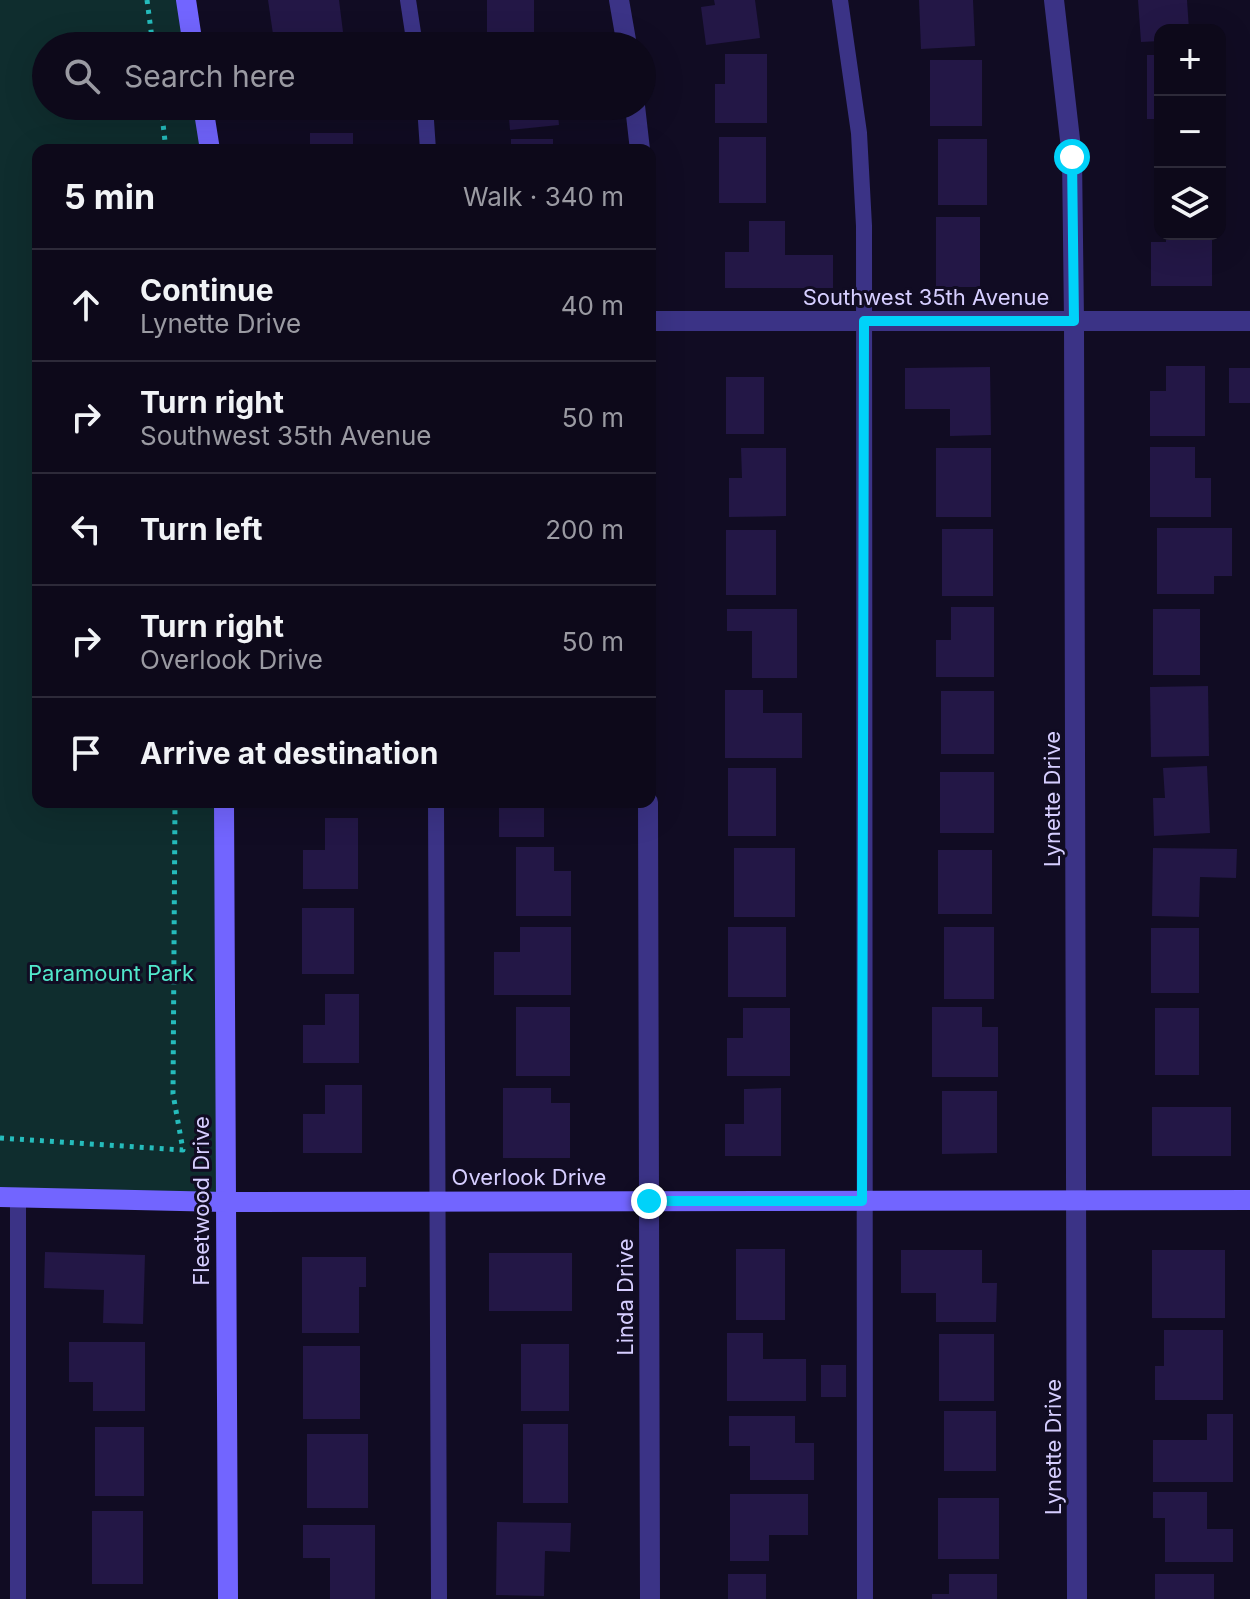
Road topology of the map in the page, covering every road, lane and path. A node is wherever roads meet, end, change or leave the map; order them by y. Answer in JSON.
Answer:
{"nodes":[{"id":1,"x":147,"y":0,"type":"edge"},
{"id":2,"x":186,"y":0,"type":"edge"},
{"id":3,"x":408,"y":0,"type":"edge"},
{"id":4,"x":619,"y":0,"type":"edge"},
{"id":5,"x":840,"y":0,"type":"edge"},
{"id":6,"x":1054,"y":0,"type":"edge"},
{"id":7,"x":151,"y":32,"type":"edge"},
{"id":8,"x":191,"y":32,"type":"edge"},
{"id":9,"x":413,"y":32,"type":"edge"},
{"id":10,"x":625,"y":32,"type":"edge"},
{"id":11,"x":163,"y":120,"type":"edge"},
{"id":12,"x":205,"y":120,"type":"edge"},
{"id":13,"x":426,"y":120,"type":"edge"},
{"id":14,"x":637,"y":120,"type":"edge"},
{"id":15,"x":165,"y":144,"type":"edge"},
{"id":16,"x":209,"y":144,"type":"edge"},
{"id":17,"x":428,"y":144,"type":"edge"},
{"id":18,"x":639,"y":144,"type":"edge"},
{"id":19,"x":656,"y":321,"type":"edge"},
{"id":20,"x":864,"y":321,"type":"junction"},
{"id":21,"x":1074,"y":321,"type":"junction"},
{"id":22,"x":1250,"y":321,"type":"edge"},
{"id":23,"x":175,"y":808,"type":"edge"},
{"id":24,"x":224,"y":808,"type":"edge"},
{"id":25,"x":436,"y":808,"type":"edge"},
{"id":26,"x":648,"y":808,"type":"edge"},
{"id":27,"x":0,"y":1138,"type":"edge"},
{"id":28,"x":9,"y":1198,"type":"edge"},
{"id":29,"x":1077,"y":1200,"type":"junction"},
{"id":30,"x":1250,"y":1200,"type":"edge"},
{"id":31,"x":649,"y":1201,"type":"junction"},
{"id":32,"x":862,"y":1201,"type":"junction"},
{"id":33,"x":225,"y":1202,"type":"junction"},
{"id":34,"x":436,"y":1202,"type":"junction"},
{"id":35,"x":18,"y":1599,"type":"edge"},
{"id":36,"x":228,"y":1599,"type":"edge"},
{"id":37,"x":439,"y":1599,"type":"edge"},
{"id":38,"x":650,"y":1599,"type":"edge"},
{"id":39,"x":865,"y":1599,"type":"edge"},
{"id":40,"x":1077,"y":1599,"type":"edge"}],
"edges":[{"from":1,"to":7,"type":"path"},
{"from":2,"to":8,"type":"street"},
{"from":3,"to":9,"type":"lane"},
{"from":4,"to":10,"type":"street"},
{"from":5,"to":20,"type":"lane"},
{"from":6,"to":21,"type":"street","name":"Lynette Drive"},
{"from":11,"to":15,"type":"path"},
{"from":12,"to":16,"type":"street"},
{"from":13,"to":17,"type":"lane"},
{"from":14,"to":18,"type":"street"},
{"from":19,"to":20,"type":"street","name":"Southwest 35th Avenue"},
{"from":20,"to":21,"type":"street","name":"Southwest 35th Avenue"},
{"from":20,"to":32,"type":"lane"},
{"from":21,"to":22,"type":"street","name":"Southwest 35th Avenue"},
{"from":21,"to":29,"type":"street","name":"Lynette Drive"},
{"from":23,"to":27,"type":"path"},
{"from":24,"to":33,"type":"street","name":"Fleetwood Drive"},
{"from":25,"to":34,"type":"lane"},
{"from":26,"to":31,"type":"street","name":"Linda Drive"},
{"from":28,"to":33,"type":"street","name":"Overlook Drive"},
{"from":28,"to":35,"type":"lane"},
{"from":29,"to":30,"type":"street","name":"Overlook Drive"},
{"from":29,"to":32,"type":"street","name":"Overlook Drive"},
{"from":29,"to":40,"type":"street","name":"Lynette Drive"},
{"from":31,"to":32,"type":"street","name":"Overlook Drive"},
{"from":31,"to":34,"type":"street","name":"Overlook Drive"},
{"from":31,"to":38,"type":"street","name":"Linda Drive"},
{"from":32,"to":39,"type":"lane"},
{"from":33,"to":34,"type":"street","name":"Overlook Drive"},
{"from":33,"to":36,"type":"street","name":"Fleetwood Drive"},
{"from":34,"to":37,"type":"lane"}]}
